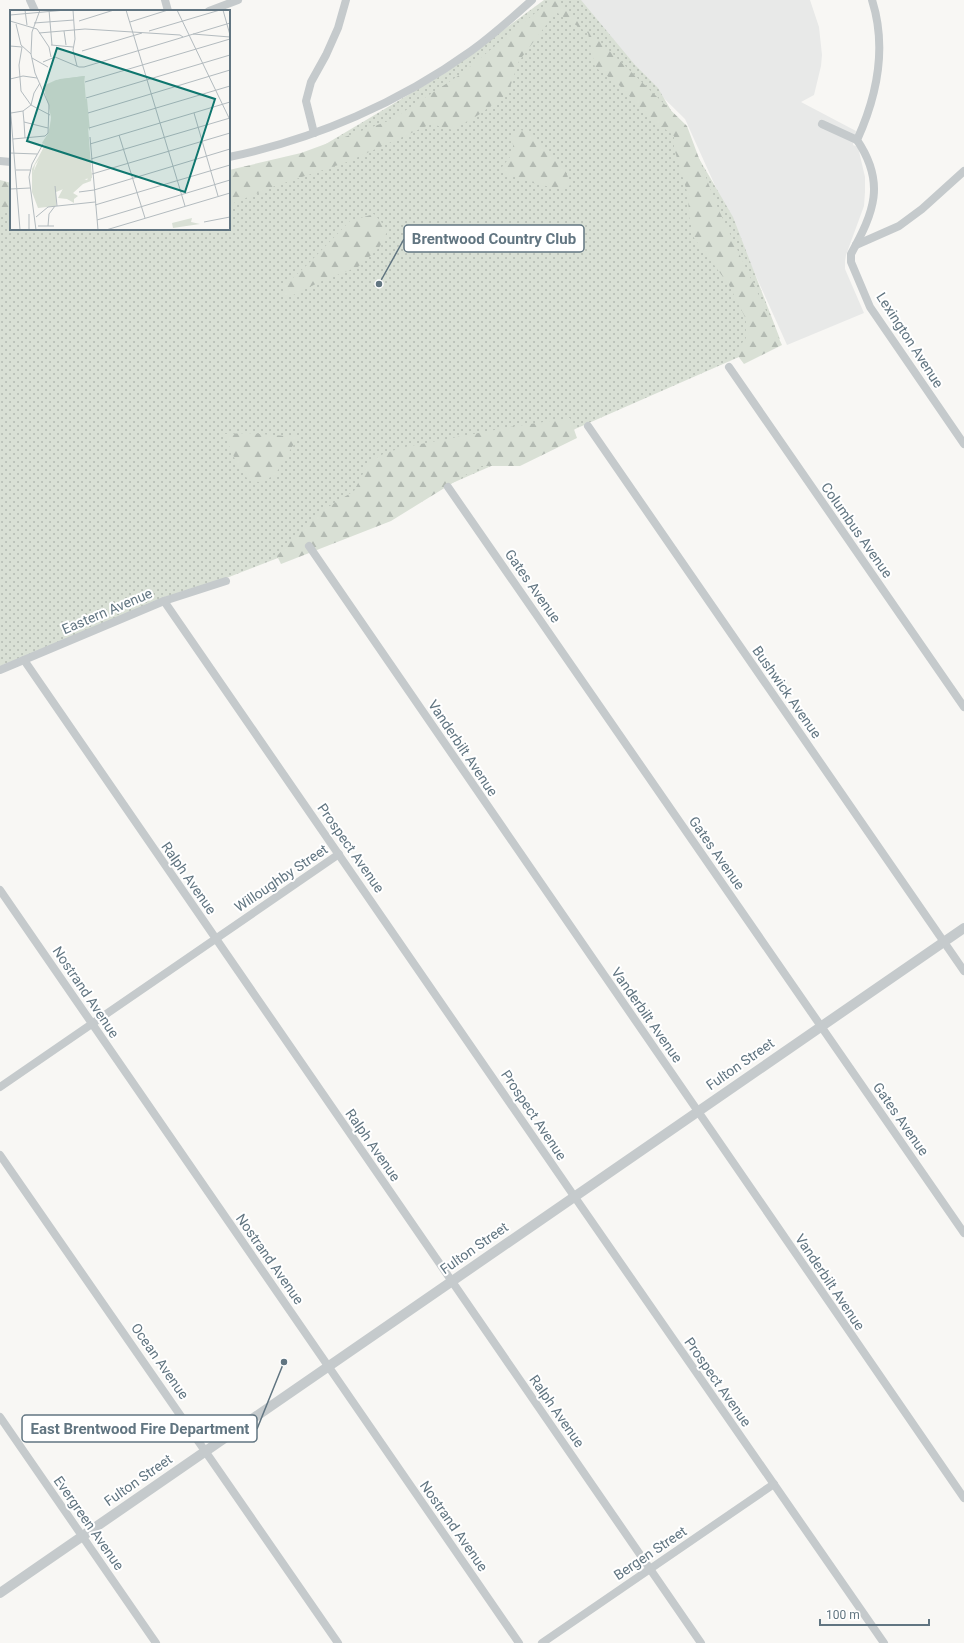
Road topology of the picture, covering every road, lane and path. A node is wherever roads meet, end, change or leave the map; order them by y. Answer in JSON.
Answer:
{"nodes":[{"id":1,"x":30,"y":0,"type":"edge"},
{"id":2,"x":165,"y":0,"type":"edge"},
{"id":3,"x":238,"y":0,"type":"edge"},
{"id":4,"x":346,"y":0,"type":"edge"},
{"id":5,"x":532,"y":0,"type":"edge"},
{"id":6,"x":872,"y":0,"type":"edge"},
{"id":7,"x":35,"y":10,"type":"edge"},
{"id":8,"x":168,"y":10,"type":"edge"},
{"id":9,"x":212,"y":10,"type":"edge"},
{"id":10,"x":822,"y":124,"type":"dead end"},
{"id":11,"x":314,"y":133,"type":"junction"},
{"id":12,"x":857,"y":140,"type":"junction"},
{"id":13,"x":230,"y":157,"type":"edge"},
{"id":14,"x":0,"y":161,"type":"edge"},
{"id":15,"x":10,"y":162,"type":"edge"},
{"id":16,"x":964,"y":171,"type":"edge"},
{"id":17,"x":856,"y":245,"type":"junction"},
{"id":18,"x":729,"y":367,"type":"dead end"},
{"id":19,"x":588,"y":426,"type":"dead end"},
{"id":20,"x":964,"y":444,"type":"edge"},
{"id":21,"x":448,"y":487,"type":"dead end"},
{"id":22,"x":309,"y":546,"type":"dead end"},
{"id":23,"x":226,"y":581,"type":"dead end"},
{"id":24,"x":164,"y":601,"type":"junction"},
{"id":25,"x":24,"y":660,"type":"junction"},
{"id":26,"x":0,"y":670,"type":"edge"},
{"id":27,"x":964,"y":707,"type":"edge"},
{"id":28,"x":339,"y":854,"type":"junction"},
{"id":29,"x":0,"y":890,"type":"edge"},
{"id":30,"x":964,"y":928,"type":"edge"},
{"id":31,"x":215,"y":938,"type":"junction"},
{"id":32,"x":943,"y":942,"type":"junction"},
{"id":33,"x":964,"y":972,"type":"edge"},
{"id":34,"x":92,"y":1024,"type":"junction"},
{"id":35,"x":821,"y":1025,"type":"junction"},
{"id":36,"x":0,"y":1087,"type":"edge"},
{"id":37,"x":698,"y":1111,"type":"junction"},
{"id":38,"x":0,"y":1155,"type":"edge"},
{"id":39,"x":574,"y":1196,"type":"junction"},
{"id":40,"x":964,"y":1233,"type":"edge"},
{"id":41,"x":451,"y":1281,"type":"junction"},
{"id":42,"x":328,"y":1367,"type":"junction"},
{"id":43,"x":0,"y":1417,"type":"edge"},
{"id":44,"x":206,"y":1450,"type":"junction"},
{"id":45,"x":774,"y":1484,"type":"junction"},
{"id":46,"x":964,"y":1498,"type":"edge"},
{"id":47,"x":82,"y":1536,"type":"junction"},
{"id":48,"x":650,"y":1568,"type":"junction"},
{"id":49,"x":0,"y":1593,"type":"edge"},
{"id":50,"x":156,"y":1643,"type":"edge"},
{"id":51,"x":338,"y":1643,"type":"edge"},
{"id":52,"x":519,"y":1643,"type":"edge"},
{"id":53,"x":542,"y":1643,"type":"edge"},
{"id":54,"x":701,"y":1643,"type":"edge"},
{"id":55,"x":884,"y":1643,"type":"edge"}],
"edges":[{"from":1,"to":7,"type":"street"},
{"from":2,"to":8,"type":"street"},
{"from":3,"to":9,"type":"street"},
{"from":4,"to":11,"type":"street"},
{"from":5,"to":11,"type":"street"},
{"from":6,"to":12,"type":"street"},
{"from":10,"to":12,"type":"street"},
{"from":11,"to":13,"type":"street"},
{"from":12,"to":17,"type":"street","name":"Lexington Avenue"},
{"from":14,"to":15,"type":"street"},
{"from":16,"to":17,"type":"street"},
{"from":17,"to":20,"type":"street","name":"Lexington Avenue"},
{"from":18,"to":27,"type":"street","name":"Columbus Avenue"},
{"from":19,"to":32,"type":"street","name":"Bushwick Avenue"},
{"from":21,"to":35,"type":"street","name":"Gates Avenue"},
{"from":22,"to":37,"type":"street","name":"Vanderbilt Avenue"},
{"from":23,"to":24,"type":"street","name":"Eastern Avenue"},
{"from":24,"to":25,"type":"street","name":"Eastern Avenue"},
{"from":24,"to":28,"type":"street","name":"Prospect Avenue"},
{"from":25,"to":26,"type":"street","name":"Eastern Avenue"},
{"from":25,"to":31,"type":"street","name":"Ralph Avenue"},
{"from":28,"to":31,"type":"street","name":"Willoughby Street"},
{"from":28,"to":39,"type":"street","name":"Prospect Avenue"},
{"from":29,"to":34,"type":"street","name":"Nostrand Avenue"},
{"from":30,"to":32,"type":"street","name":"Fulton Street"},
{"from":31,"to":34,"type":"street","name":"Willoughby Street"},
{"from":31,"to":41,"type":"street","name":"Ralph Avenue"},
{"from":32,"to":33,"type":"street","name":"Bushwick Avenue"},
{"from":32,"to":35,"type":"street","name":"Fulton Street"},
{"from":34,"to":36,"type":"street","name":"Willoughby Street"},
{"from":34,"to":42,"type":"street","name":"Nostrand Avenue"},
{"from":35,"to":37,"type":"street","name":"Fulton Street"},
{"from":35,"to":40,"type":"street","name":"Gates Avenue"},
{"from":37,"to":39,"type":"street","name":"Fulton Street"},
{"from":37,"to":46,"type":"street","name":"Vanderbilt Avenue"},
{"from":38,"to":44,"type":"street","name":"Ocean Avenue"},
{"from":39,"to":41,"type":"street","name":"Fulton Street"},
{"from":39,"to":45,"type":"street","name":"Prospect Avenue"},
{"from":41,"to":42,"type":"street","name":"Fulton Street"},
{"from":41,"to":48,"type":"street","name":"Ralph Avenue"},
{"from":42,"to":44,"type":"street","name":"Fulton Street"},
{"from":42,"to":52,"type":"street","name":"Nostrand Avenue"},
{"from":43,"to":47,"type":"street","name":"Evergreen Avenue"},
{"from":44,"to":47,"type":"street","name":"Fulton Street"},
{"from":44,"to":51,"type":"street","name":"Ocean Avenue"},
{"from":45,"to":48,"type":"street","name":"Bergen Street"},
{"from":45,"to":55,"type":"street","name":"Prospect Avenue"},
{"from":47,"to":49,"type":"street","name":"Fulton Street"},
{"from":47,"to":50,"type":"street","name":"Evergreen Avenue"},
{"from":48,"to":53,"type":"street","name":"Bergen Street"},
{"from":48,"to":54,"type":"street","name":"Ralph Avenue"}]}
